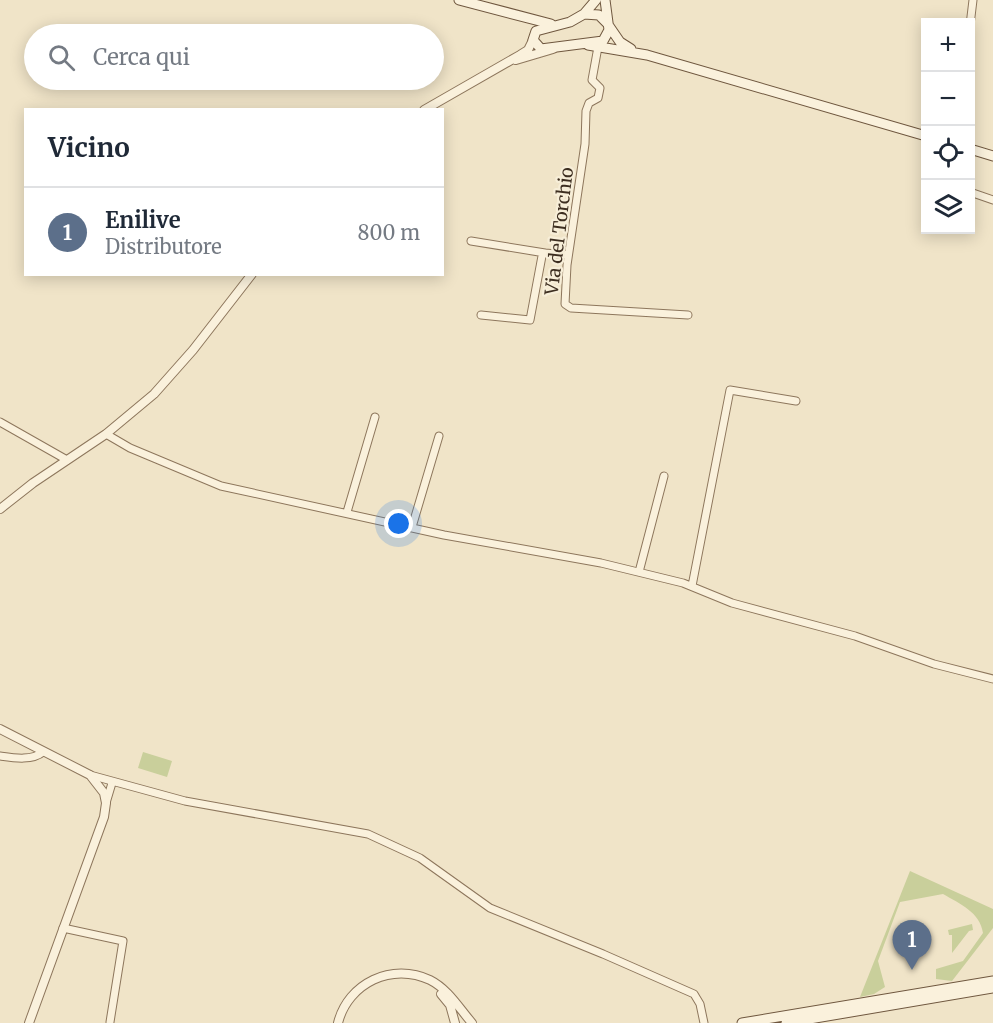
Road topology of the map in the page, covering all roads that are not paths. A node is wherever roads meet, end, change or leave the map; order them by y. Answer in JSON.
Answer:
{"nodes":[{"id":1,"x":459,"y":0,"type":"edge"},
{"id":2,"x":596,"y":0,"type":"edge"},
{"id":3,"x":605,"y":0,"type":"edge"},
{"id":4,"x":973,"y":0,"type":"edge"},
{"id":5,"x":504,"y":13,"type":"junction"},
{"id":6,"x":584,"y":14,"type":"junction"},
{"id":7,"x":971,"y":18,"type":"edge"},
{"id":8,"x":608,"y":24,"type":"junction"},
{"id":9,"x":556,"y":25,"type":"junction"},
{"id":10,"x":533,"y":39,"type":"junction"},
{"id":11,"x":593,"y":46,"type":"junction"},
{"id":12,"x":556,"y":48,"type":"junction"},
{"id":13,"x":647,"y":55,"type":"junction"},
{"id":14,"x":507,"y":62,"type":"junction"},
{"id":15,"x":427,"y":108,"type":"edge"},
{"id":16,"x":921,"y":135,"type":"edge"},
{"id":17,"x":975,"y":151,"type":"edge"},
{"id":18,"x":993,"y":156,"type":"edge"},
{"id":19,"x":975,"y":194,"type":"edge"},
{"id":20,"x":993,"y":200,"type":"edge"},
{"id":21,"x":471,"y":241,"type":"dead end"},
{"id":22,"x":545,"y":253,"type":"junction"},
{"id":23,"x":568,"y":255,"type":"junction"},
{"id":24,"x":250,"y":276,"type":"edge"},
{"id":25,"x":481,"y":315,"type":"dead end"},
{"id":26,"x":688,"y":315,"type":"dead end"},
{"id":27,"x":796,"y":401,"type":"dead end"},
{"id":28,"x":375,"y":417,"type":"dead end"},
{"id":29,"x":0,"y":422,"type":"edge"},
{"id":30,"x":106,"y":434,"type":"junction"},
{"id":31,"x":439,"y":436,"type":"dead end"},
{"id":32,"x":67,"y":460,"type":"junction"},
{"id":33,"x":664,"y":476,"type":"dead end"},
{"id":34,"x":1,"y":507,"type":"edge"},
{"id":35,"x":347,"y":512,"type":"junction"},
{"id":36,"x":412,"y":527,"type":"junction"},
{"id":37,"x":639,"y":572,"type":"junction"},
{"id":38,"x":692,"y":586,"type":"junction"},
{"id":39,"x":993,"y":679,"type":"edge"},
{"id":40,"x":0,"y":729,"type":"edge"},
{"id":41,"x":44,"y":752,"type":"junction"},
{"id":42,"x":0,"y":756,"type":"edge"},
{"id":43,"x":90,"y":775,"type":"junction"},
{"id":44,"x":112,"y":783,"type":"junction"},
{"id":45,"x":106,"y":803,"type":"junction"},
{"id":46,"x":63,"y":928,"type":"junction"},
{"id":47,"x":993,"y":981,"type":"edge"},
{"id":48,"x":993,"y":988,"type":"edge"},
{"id":49,"x":110,"y":1022,"type":"edge"},
{"id":50,"x":29,"y":1023,"type":"edge"},
{"id":51,"x":338,"y":1023,"type":"edge"},
{"id":52,"x":343,"y":1023,"type":"edge"},
{"id":53,"x":455,"y":1023,"type":"edge"},
{"id":54,"x":472,"y":1023,"type":"edge"},
{"id":55,"x":704,"y":1023,"type":"edge"},
{"id":56,"x":742,"y":1023,"type":"edge"},
{"id":57,"x":786,"y":1023,"type":"edge"}],
"edges":[{"from":1,"to":5,"type":"main road"},
{"from":2,"to":6,"type":"main road"},
{"from":3,"to":8,"type":"main road"},
{"from":4,"to":7,"type":"street"},
{"from":5,"to":9,"type":"main road"},
{"from":5,"to":10,"type":"main road"},
{"from":6,"to":8,"type":"main road"},
{"from":6,"to":9,"type":"main road"},
{"from":8,"to":11,"type":"main road"},
{"from":8,"to":13,"type":"main road"},
{"from":9,"to":10,"type":"main road"},
{"from":10,"to":12,"type":"main road"},
{"from":10,"to":14,"type":"street"},
{"from":11,"to":12,"type":"main road"},
{"from":11,"to":13,"type":"main road"},
{"from":11,"to":23,"type":"street","name":"Via del Torchio"},
{"from":12,"to":14,"type":"street"},
{"from":13,"to":16,"type":"main road"},
{"from":14,"to":15,"type":"street"},
{"from":17,"to":18,"type":"main road"},
{"from":19,"to":20,"type":"street"},
{"from":21,"to":22,"type":"street"},
{"from":22,"to":23,"type":"street"},
{"from":22,"to":25,"type":"street"},
{"from":23,"to":26,"type":"street","name":"Via del Torchio"},
{"from":24,"to":30,"type":"street"},
{"from":27,"to":38,"type":"street"},
{"from":28,"to":35,"type":"street"},
{"from":29,"to":32,"type":"street"},
{"from":30,"to":32,"type":"street"},
{"from":30,"to":35,"type":"street"},
{"from":31,"to":36,"type":"street"},
{"from":32,"to":34,"type":"street"},
{"from":33,"to":37,"type":"street"},
{"from":35,"to":36,"type":"street"},
{"from":36,"to":37,"type":"street"},
{"from":37,"to":38,"type":"street"},
{"from":38,"to":39,"type":"street"},
{"from":40,"to":41,"type":"street"},
{"from":41,"to":42,"type":"street"},
{"from":41,"to":43,"type":"street"},
{"from":43,"to":44,"type":"street"},
{"from":43,"to":45,"type":"street"},
{"from":44,"to":45,"type":"street"},
{"from":44,"to":55,"type":"street"},
{"from":45,"to":46,"type":"street"},
{"from":46,"to":49,"type":"street"},
{"from":46,"to":50,"type":"street"},
{"from":47,"to":56,"type":"main road"},
{"from":48,"to":57,"type":"main road"},
{"from":51,"to":54,"type":"street"},
{"from":52,"to":53,"type":"street"}]}
